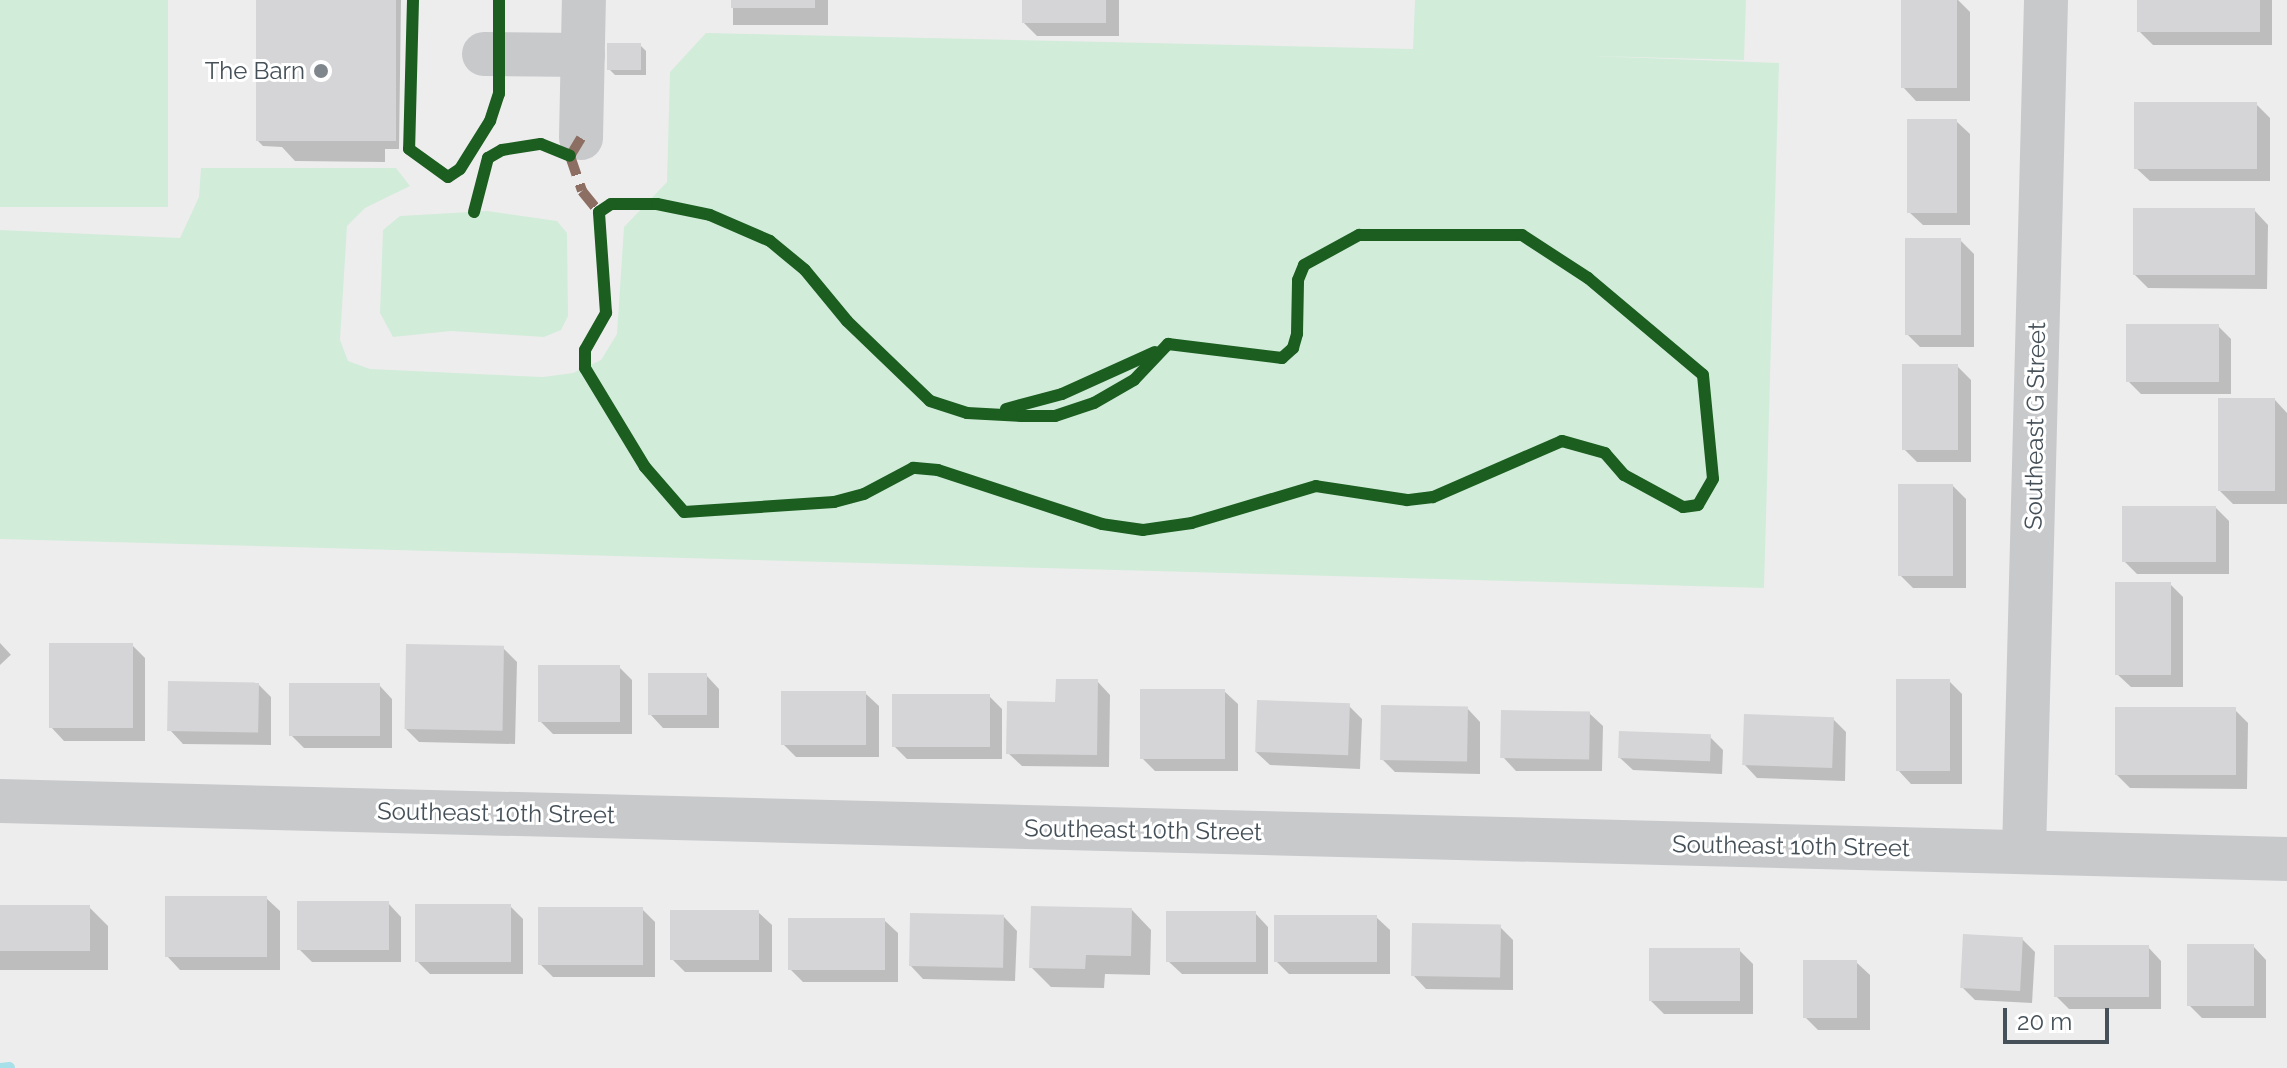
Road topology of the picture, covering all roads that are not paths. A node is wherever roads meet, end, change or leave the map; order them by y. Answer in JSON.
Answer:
{"nodes":[{"id":1,"x":584,"y":0,"type":"edge"},
{"id":2,"x":2046,"y":0,"type":"edge"},
{"id":3,"x":484,"y":54,"type":"dead end"},
{"id":4,"x":583,"y":55,"type":"junction"},
{"id":5,"x":581,"y":138,"type":"dead end"},
{"id":6,"x":0,"y":801,"type":"edge"},
{"id":7,"x":2024,"y":852,"type":"junction"},
{"id":8,"x":2287,"y":859,"type":"edge"}],
"edges":[{"from":1,"to":4,"type":"street"},
{"from":2,"to":7,"type":"street","name":"Southeast G Street"},
{"from":3,"to":4,"type":"street"},
{"from":4,"to":5,"type":"street"},
{"from":6,"to":7,"type":"street","name":"Southeast 10th Street"},
{"from":7,"to":8,"type":"street","name":"Southeast 10th Street"}]}
